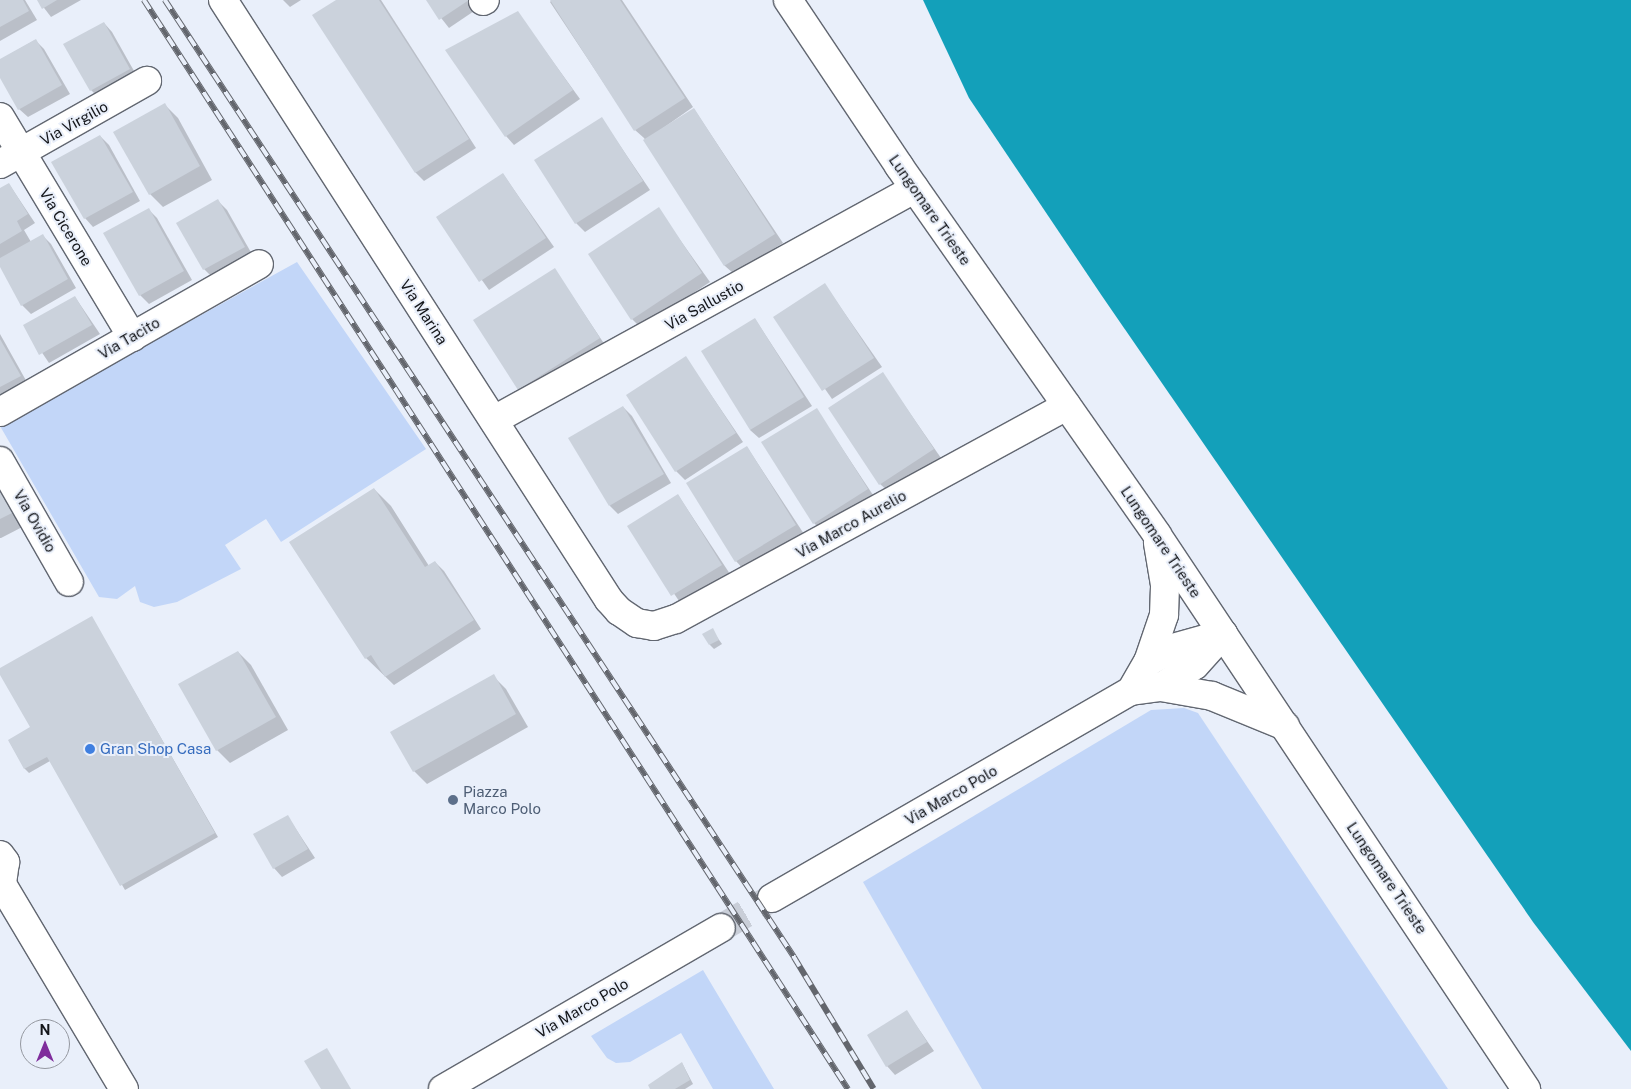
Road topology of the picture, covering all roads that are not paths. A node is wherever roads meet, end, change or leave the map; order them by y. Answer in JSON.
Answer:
{"nodes":[{"id":1,"x":223,"y":0,"type":"edge"},
{"id":2,"x":788,"y":0,"type":"edge"},
{"id":3,"x":147,"y":81,"type":"dead end"},
{"id":4,"x":0,"y":117,"type":"edge"},
{"id":5,"x":11,"y":158,"type":"edge"},
{"id":6,"x":915,"y":189,"type":"junction"},
{"id":7,"x":259,"y":264,"type":"dead end"},
{"id":8,"x":132,"y":337,"type":"junction"},
{"id":9,"x":1067,"y":406,"type":"junction"},
{"id":10,"x":0,"y":412,"type":"edge"},
{"id":11,"x":494,"y":420,"type":"junction"},
{"id":12,"x":0,"y":461,"type":"edge"},
{"id":13,"x":1157,"y":535,"type":"junction"},
{"id":14,"x":69,"y":582,"type":"dead end"},
{"id":15,"x":631,"y":620,"type":"joint"},
{"id":16,"x":1223,"y":634,"type":"junction"},
{"id":17,"x":1148,"y":662,"type":"junction"},
{"id":18,"x":1161,"y":687,"type":"junction"},
{"id":19,"x":1131,"y":691,"type":"junction"},
{"id":20,"x":1286,"y":726,"type":"junction"},
{"id":21,"x":0,"y":855,"type":"edge"},
{"id":22,"x":1,"y":882,"type":"edge"},
{"id":23,"x":772,"y":898,"type":"tunnel mouth"},
{"id":24,"x":721,"y":928,"type":"tunnel mouth"},
{"id":25,"x":124,"y":1089,"type":"edge"},
{"id":26,"x":443,"y":1089,"type":"edge"},
{"id":27,"x":1526,"y":1089,"type":"edge"}],
"edges":[{"from":1,"to":11,"type":"street","name":"Via Marina"},
{"from":2,"to":6,"type":"street","name":"Lungomare Trieste"},
{"from":3,"to":5,"type":"street","name":"Via Virgilio"},
{"from":4,"to":5,"type":"street","name":"Via Cicerone"},
{"from":5,"to":8,"type":"street","name":"Via Cicerone"},
{"from":6,"to":9,"type":"street","name":"Lungomare Trieste"},
{"from":6,"to":11,"type":"street","name":"Via Sallustio"},
{"from":7,"to":8,"type":"street","name":"Via Tacito"},
{"from":8,"to":10,"type":"street","name":"Via Tacito"},
{"from":9,"to":13,"type":"street","name":"Lungomare Trieste"},
{"from":9,"to":15,"type":"street","name":"Via Marco Aurelio"},
{"from":11,"to":15,"type":"street","name":"Via Marina"},
{"from":12,"to":14,"type":"street","name":"Via Ovidio"},
{"from":13,"to":16,"type":"street","name":"Lungomare Trieste"},
{"from":13,"to":17,"type":"street","name":"Via Marco Polo"},
{"from":16,"to":17,"type":"street"},
{"from":16,"to":18,"type":"street","name":"Via Marco Polo"},
{"from":16,"to":20,"type":"street","name":"Lungomare Trieste"},
{"from":17,"to":19,"type":"street","name":"Via Marco Polo"},
{"from":18,"to":19,"type":"street","name":"Via Marco Polo"},
{"from":18,"to":20,"type":"street","name":"Via Marco Polo"},
{"from":19,"to":23,"type":"street","name":"Via Marco Polo"},
{"from":20,"to":27,"type":"street","name":"Lungomare Trieste"},
{"from":21,"to":22,"type":"street"},
{"from":22,"to":25,"type":"street"},
{"from":24,"to":26,"type":"street","name":"Via Marco Polo"}]}
